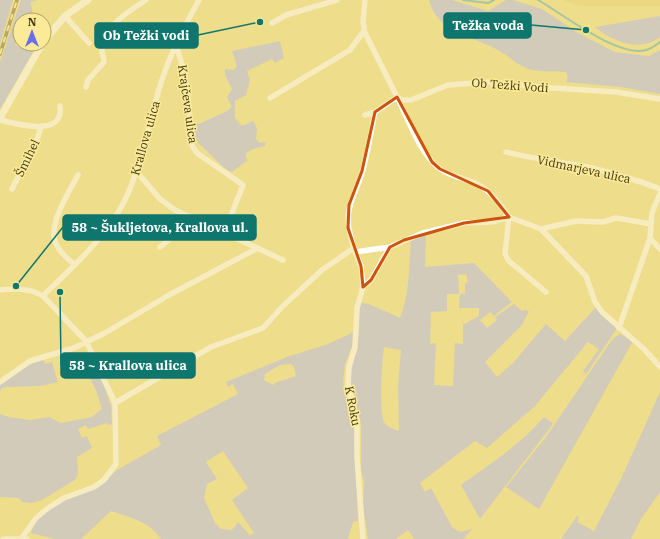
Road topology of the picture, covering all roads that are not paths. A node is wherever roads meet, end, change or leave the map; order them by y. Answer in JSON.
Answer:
{"nodes":[{"id":1,"x":88,"y":0,"type":"edge"},
{"id":2,"x":146,"y":0,"type":"edge"},
{"id":3,"x":199,"y":0,"type":"edge"},
{"id":4,"x":337,"y":0,"type":"edge"},
{"id":5,"x":365,"y":0,"type":"edge"},
{"id":6,"x":65,"y":16,"type":"junction"},
{"id":7,"x":272,"y":23,"type":"dead end"},
{"id":8,"x":52,"y":31,"type":"edge"},
{"id":9,"x":364,"y":31,"type":"junction"},
{"id":10,"x":89,"y":43,"type":"dead end"},
{"id":11,"x":175,"y":44,"type":"junction"},
{"id":12,"x":38,"y":52,"type":"edge"},
{"id":13,"x":86,"y":87,"type":"dead end"},
{"id":14,"x":397,"y":97,"type":"junction"},
{"id":15,"x":270,"y":98,"type":"dead end"},
{"id":16,"x":660,"y":99,"type":"edge"},
{"id":17,"x":60,"y":106,"type":"dead end"},
{"id":18,"x":375,"y":112,"type":"junction"},
{"id":19,"x":365,"y":115,"type":"dead end"},
{"id":20,"x":0,"y":119,"type":"edge"},
{"id":21,"x":41,"y":126,"type":"junction"},
{"id":22,"x":506,"y":152,"type":"dead end"},
{"id":23,"x":136,"y":171,"type":"junction"},
{"id":24,"x":78,"y":175,"type":"dead end"},
{"id":25,"x":12,"y":189,"type":"dead end"},
{"id":26,"x":660,"y":189,"type":"edge"},
{"id":27,"x":660,"y":193,"type":"edge"},
{"id":28,"x":509,"y":217,"type":"junction"},
{"id":29,"x":194,"y":219,"type":"junction"},
{"id":30,"x":651,"y":224,"type":"junction"},
{"id":31,"x":541,"y":229,"type":"junction"},
{"id":32,"x":224,"y":233,"type":"junction"},
{"id":33,"x":650,"y":238,"type":"junction"},
{"id":34,"x":160,"y":247,"type":"dead end"},
{"id":35,"x":390,"y":247,"type":"junction"},
{"id":36,"x":258,"y":248,"type":"junction"},
{"id":37,"x":660,"y":249,"type":"edge"},
{"id":38,"x":354,"y":250,"type":"junction"},
{"id":39,"x":283,"y":260,"type":"dead end"},
{"id":40,"x":75,"y":265,"type":"junction"},
{"id":41,"x":363,"y":287,"type":"junction"},
{"id":42,"x":0,"y":290,"type":"edge"},
{"id":43,"x":546,"y":292,"type":"dead end"},
{"id":44,"x":44,"y":296,"type":"junction"},
{"id":45,"x":619,"y":328,"type":"junction"},
{"id":46,"x":86,"y":341,"type":"junction"},
{"id":47,"x":660,"y":367,"type":"edge"},
{"id":48,"x":0,"y":382,"type":"edge"},
{"id":49,"x":115,"y":403,"type":"junction"},
{"id":50,"x":3,"y":539,"type":"edge"},
{"id":51,"x":21,"y":539,"type":"edge"},
{"id":52,"x":27,"y":539,"type":"edge"},
{"id":53,"x":363,"y":539,"type":"edge"}],
"edges":[{"from":1,"to":6,"type":"street"},
{"from":2,"to":13,"type":"street"},
{"from":3,"to":11,"type":"street","name":"Krallova ulica"},
{"from":4,"to":7,"type":"street"},
{"from":5,"to":9,"type":"street"},
{"from":6,"to":8,"type":"street"},
{"from":6,"to":10,"type":"street"},
{"from":9,"to":14,"type":"street"},
{"from":9,"to":15,"type":"street"},
{"from":11,"to":23,"type":"street","name":"Krallova ulica"},
{"from":11,"to":32,"type":"street","name":"Krajčeva ulica"},
{"from":12,"to":20,"type":"street"},
{"from":14,"to":16,"type":"street","name":"Ob Težki Vodi"},
{"from":14,"to":18,"type":"street"},
{"from":14,"to":28,"type":"street"},
{"from":17,"to":21,"type":"street","name":"Šmihel"},
{"from":18,"to":19,"type":"street"},
{"from":18,"to":38,"type":"street","name":"K Roku"},
{"from":20,"to":21,"type":"street","name":"Šmihel"},
{"from":21,"to":25,"type":"street","name":"Šmihel"},
{"from":22,"to":26,"type":"street","name":"Vidmarjeva ulica"},
{"from":23,"to":29,"type":"street"},
{"from":23,"to":40,"type":"street","name":"Krallova ulica"},
{"from":24,"to":40,"type":"street"},
{"from":27,"to":30,"type":"street"},
{"from":28,"to":31,"type":"street"},
{"from":28,"to":35,"type":"street"},
{"from":28,"to":43,"type":"street"},
{"from":29,"to":32,"type":"street"},
{"from":29,"to":34,"type":"street"},
{"from":30,"to":31,"type":"street"},
{"from":30,"to":33,"type":"street"},
{"from":31,"to":45,"type":"street"},
{"from":32,"to":36,"type":"street"},
{"from":33,"to":37,"type":"street"},
{"from":33,"to":45,"type":"street"},
{"from":35,"to":38,"type":"street"},
{"from":35,"to":41,"type":"street"},
{"from":36,"to":39,"type":"street"},
{"from":36,"to":46,"type":"street"},
{"from":38,"to":41,"type":"street","name":"K Roku"},
{"from":38,"to":49,"type":"street"},
{"from":40,"to":44,"type":"street","name":"Krallova ulica"},
{"from":41,"to":53,"type":"street","name":"K Roku"},
{"from":42,"to":44,"type":"street"},
{"from":44,"to":46,"type":"street"},
{"from":45,"to":47,"type":"street"},
{"from":46,"to":48,"type":"street"},
{"from":46,"to":49,"type":"street"},
{"from":49,"to":51,"type":"street"},
{"from":50,"to":51,"type":"street"},
{"from":51,"to":52,"type":"street"}]}
